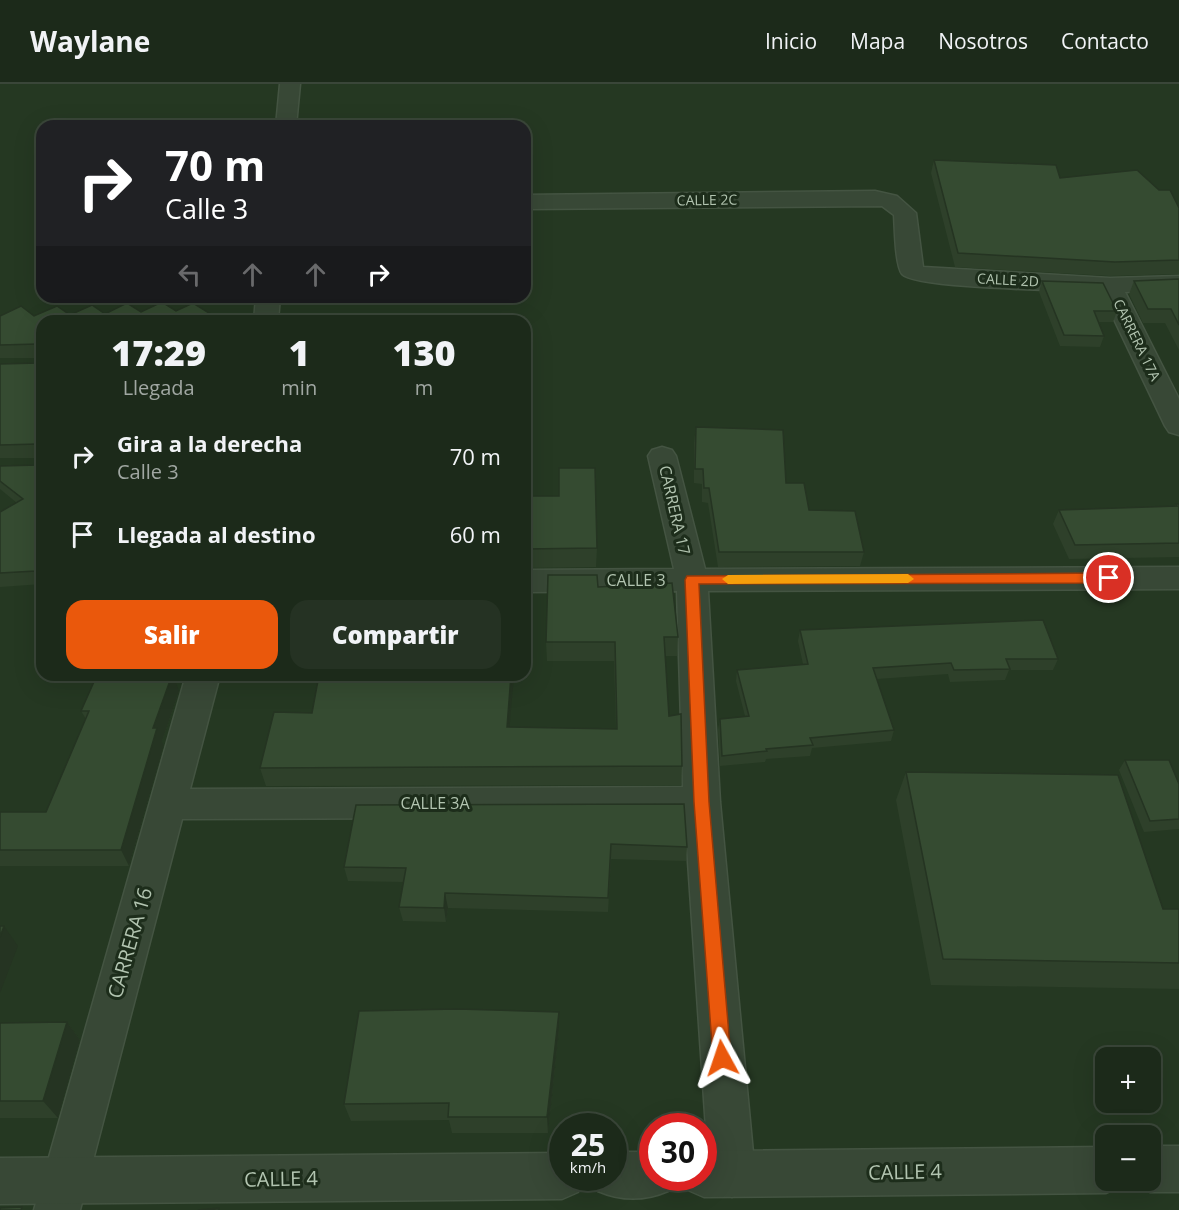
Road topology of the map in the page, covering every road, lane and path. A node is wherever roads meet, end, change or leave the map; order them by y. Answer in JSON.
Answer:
{"nodes":[{"id":1,"x":290,"y":84,"type":"edge"},
{"id":2,"x":287,"y":120,"type":"edge"},
{"id":3,"x":531,"y":202,"type":"edge"},
{"id":4,"x":911,"y":269,"type":"joint"},
{"id":5,"x":1179,"y":283,"type":"edge"},
{"id":6,"x":1110,"y":285,"type":"junction"},
{"id":7,"x":1179,"y":426,"type":"edge"},
{"id":8,"x":662,"y":456,"type":"dead end"},
{"id":9,"x":1179,"y":578,"type":"edge"},
{"id":10,"x":692,"y":580,"type":"junction"},
{"id":11,"x":531,"y":581,"type":"edge"},
{"id":12,"x":201,"y":681,"type":"edge"},
{"id":13,"x":702,"y":802,"type":"junction"},
{"id":14,"x":169,"y":804,"type":"junction"},
{"id":15,"x":1161,"y":1169,"type":"edge"},
{"id":16,"x":1179,"y":1169,"type":"edge"},
{"id":17,"x":1095,"y":1170,"type":"edge"},
{"id":18,"x":718,"y":1174,"type":"edge"},
{"id":19,"x":549,"y":1176,"type":"edge"},
{"id":20,"x":0,"y":1181,"type":"edge"},
{"id":21,"x":60,"y":1195,"type":"edge"}],
"edges":[{"from":1,"to":2,"type":"street"},
{"from":3,"to":4,"type":"street","name":"CALLE 2C"},
{"from":4,"to":6,"type":"street","name":"CALLE 2D"},
{"from":5,"to":6,"type":"street","name":"CALLE 2D"},
{"from":6,"to":7,"type":"street","name":"CARRERA 17A"},
{"from":8,"to":10,"type":"street","name":"CARRERA 17"},
{"from":9,"to":10,"type":"street","name":"CALLE 3"},
{"from":10,"to":11,"type":"street","name":"CALLE 3"},
{"from":10,"to":13,"type":"street","name":"CARRERA 17"},
{"from":12,"to":14,"type":"street","name":"CARRERA 16"},
{"from":13,"to":14,"type":"street","name":"CALLE 3A"},
{"from":13,"to":18,"type":"street","name":"CARRERA 17"},
{"from":14,"to":21,"type":"street","name":"CARRERA 16"},
{"from":15,"to":16,"type":"street"},
{"from":17,"to":18,"type":"street","name":"CALLE 4"},
{"from":19,"to":21,"type":"street","name":"CALLE 4"},
{"from":20,"to":21,"type":"street","name":"CALLE 4"}]}
